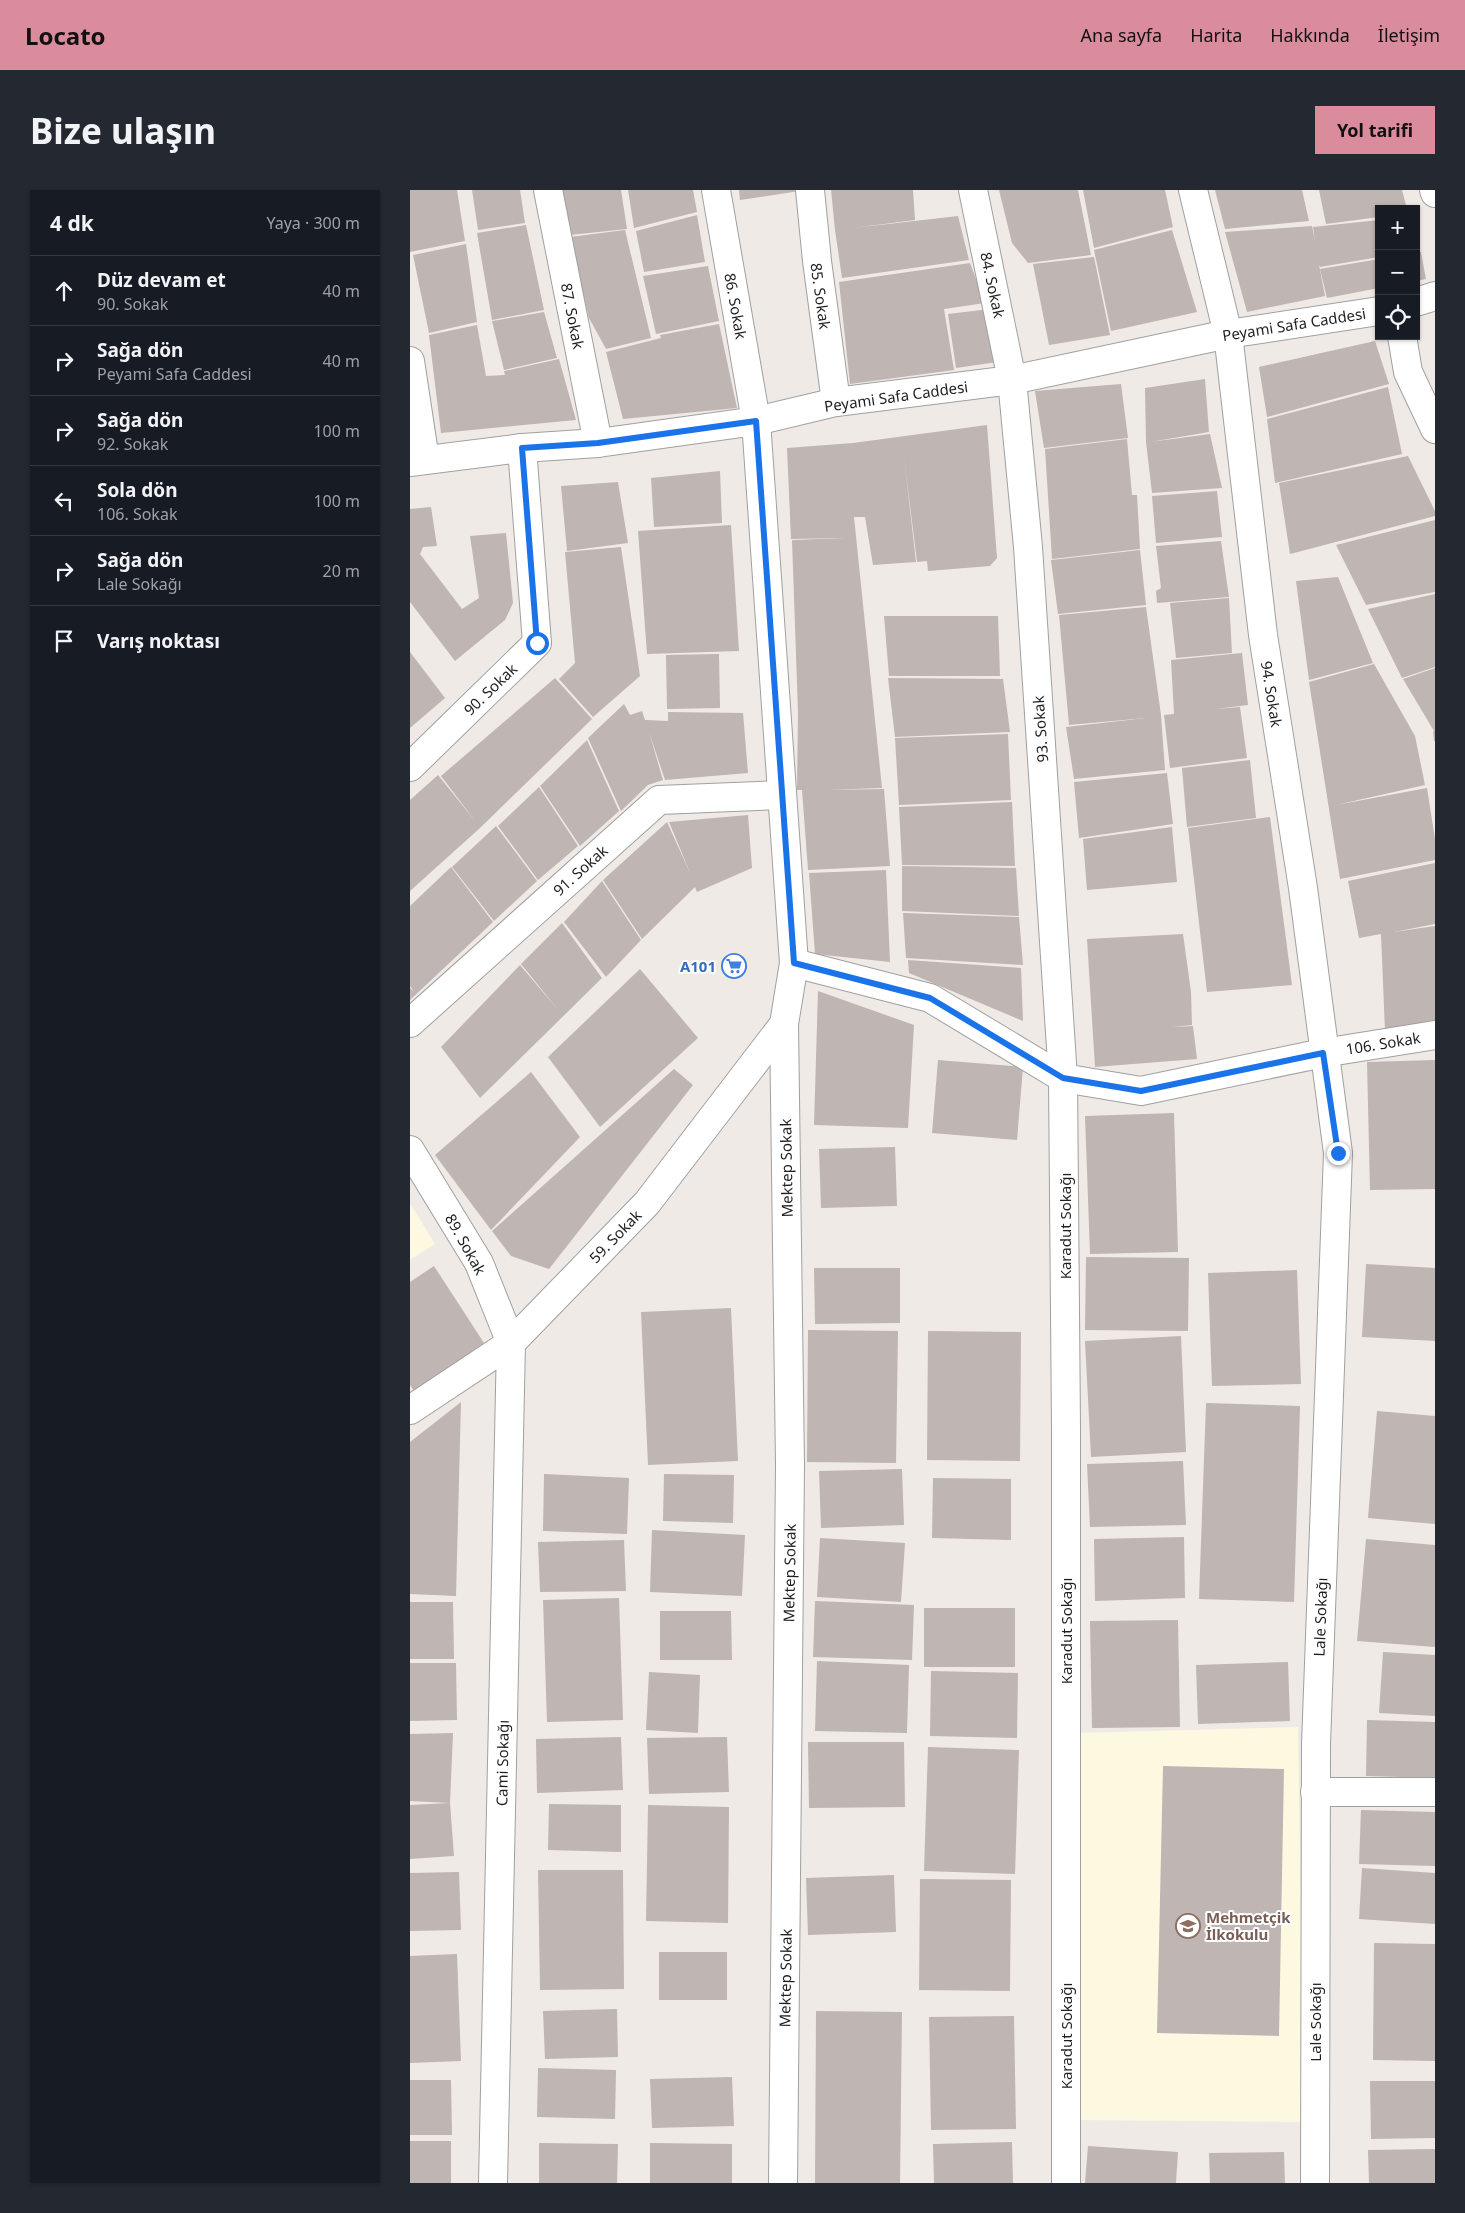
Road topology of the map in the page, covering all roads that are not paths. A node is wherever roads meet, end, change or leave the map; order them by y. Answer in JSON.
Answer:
{"nodes":[{"id":1,"x":548,"y":190,"type":"edge"},
{"id":2,"x":716,"y":190,"type":"edge"},
{"id":3,"x":810,"y":190,"type":"edge"},
{"id":4,"x":973,"y":190,"type":"edge"},
{"id":5,"x":1193,"y":190,"type":"edge"},
{"id":6,"x":1435,"y":296,"type":"edge"},
{"id":7,"x":1420,"y":301,"type":"edge"},
{"id":8,"x":1375,"y":312,"type":"edge"},
{"id":9,"x":1228,"y":334,"type":"junction"},
{"id":10,"x":1403,"y":340,"type":"edge"},
{"id":11,"x":410,"y":361,"type":"edge"},
{"id":12,"x":1012,"y":380,"type":"junction"},
{"id":13,"x":836,"y":402,"type":"junction"},
{"id":14,"x":756,"y":421,"type":"junction"},
{"id":15,"x":1435,"y":429,"type":"edge"},
{"id":16,"x":598,"y":443,"type":"junction"},
{"id":17,"x":522,"y":448,"type":"junction"},
{"id":18,"x":418,"y":461,"type":"edge"},
{"id":19,"x":410,"y":767,"type":"edge"},
{"id":20,"x":782,"y":795,"type":"junction"},
{"id":21,"x":794,"y":963,"type":"junction"},
{"id":22,"x":410,"y":1023,"type":"edge"},
{"id":23,"x":784,"y":1024,"type":"junction"},
{"id":24,"x":1435,"y":1035,"type":"edge"},
{"id":25,"x":1323,"y":1053,"type":"junction"},
{"id":26,"x":1063,"y":1078,"type":"junction"},
{"id":27,"x":410,"y":1150,"type":"edge"},
{"id":28,"x":512,"y":1343,"type":"junction"},
{"id":29,"x":410,"y":1410,"type":"edge"},
{"id":30,"x":1315,"y":1792,"type":"junction"},
{"id":31,"x":1435,"y":1792,"type":"edge"},
{"id":32,"x":493,"y":2183,"type":"edge"},
{"id":33,"x":783,"y":2183,"type":"edge"},
{"id":34,"x":1066,"y":2183,"type":"edge"},
{"id":35,"x":1315,"y":2183,"type":"edge"}],
"edges":[{"from":1,"to":16,"type":"street","name":"87. Sokak"},
{"from":2,"to":14,"type":"street","name":"86. Sokak"},
{"from":3,"to":13,"type":"street","name":"85. Sokak"},
{"from":4,"to":12,"type":"street","name":"84. Sokak"},
{"from":5,"to":9,"type":"street","name":"94. Sokak"},
{"from":6,"to":7,"type":"street"},
{"from":8,"to":9,"type":"street","name":"Peyami Safa Caddesi"},
{"from":9,"to":12,"type":"street","name":"Peyami Safa Caddesi"},
{"from":9,"to":25,"type":"street","name":"94. Sokak"},
{"from":10,"to":15,"type":"street"},
{"from":11,"to":18,"type":"street"},
{"from":12,"to":13,"type":"street","name":"Peyami Safa Caddesi"},
{"from":12,"to":26,"type":"street","name":"93. Sokak"},
{"from":13,"to":14,"type":"street","name":"Peyami Safa Caddesi"},
{"from":14,"to":16,"type":"street","name":"Peyami Safa Caddesi"},
{"from":14,"to":20,"type":"street","name":"86. Sokak"},
{"from":16,"to":17,"type":"street","name":"Peyami Safa Caddesi"},
{"from":17,"to":18,"type":"street","name":"Peyami Safa Caddesi"},
{"from":17,"to":19,"type":"street","name":"90. Sokak"},
{"from":20,"to":21,"type":"street","name":"Mektep Sokak"},
{"from":20,"to":22,"type":"street","name":"91. Sokak"},
{"from":21,"to":23,"type":"street","name":"Mektep Sokak"},
{"from":21,"to":26,"type":"street","name":"106. Sokak"},
{"from":23,"to":28,"type":"street","name":"59. Sokak"},
{"from":23,"to":33,"type":"street","name":"Mektep Sokak"},
{"from":24,"to":25,"type":"street","name":"106. Sokak"},
{"from":25,"to":26,"type":"street","name":"106. Sokak"},
{"from":25,"to":30,"type":"street","name":"Lale Sokağı"},
{"from":26,"to":34,"type":"street","name":"Karadut Sokağı"},
{"from":27,"to":28,"type":"street","name":"89. Sokak"},
{"from":28,"to":29,"type":"street","name":"59. Sokak"},
{"from":28,"to":32,"type":"street","name":"Cami Sokağı"},
{"from":30,"to":31,"type":"street"},
{"from":30,"to":35,"type":"street","name":"Lale Sokağı"}]}
